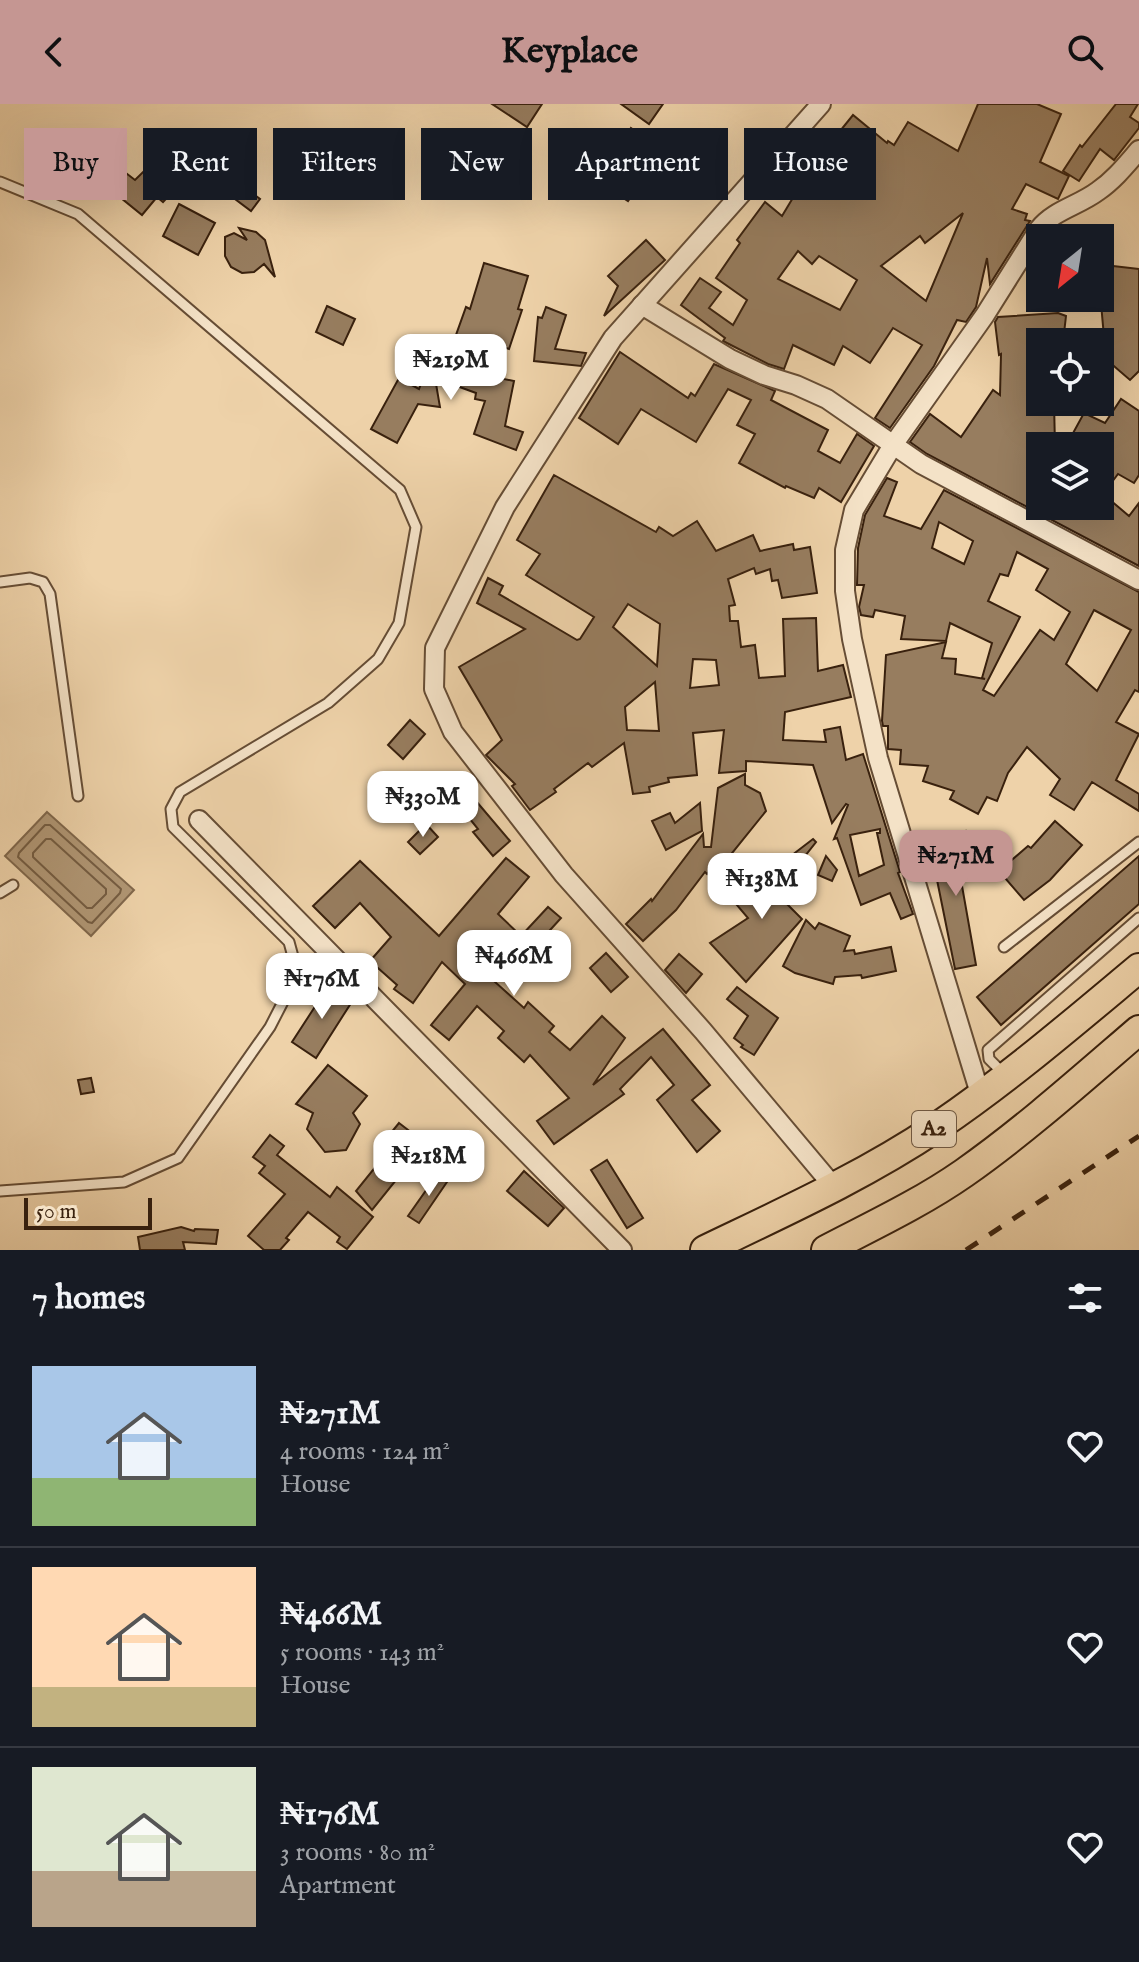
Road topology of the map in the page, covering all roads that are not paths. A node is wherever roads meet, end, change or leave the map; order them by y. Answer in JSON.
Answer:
{"nodes":[{"id":1,"x":821,"y":104,"type":"edge"},
{"id":2,"x":1139,"y":150,"type":"edge"},
{"id":3,"x":0,"y":182,"type":"edge"},
{"id":4,"x":642,"y":305,"type":"junction"},
{"id":5,"x":893,"y":445,"type":"junction"},
{"id":6,"x":1139,"y":580,"type":"edge"},
{"id":7,"x":0,"y":582,"type":"edge"},
{"id":8,"x":78,"y":796,"type":"dead end"},
{"id":9,"x":199,"y":820,"type":"dead end"},
{"id":10,"x":1139,"y":842,"type":"edge"},
{"id":11,"x":13,"y":885,"type":"dead end"},
{"id":12,"x":0,"y":893,"type":"edge"},
{"id":13,"x":1139,"y":918,"type":"edge"},
{"id":14,"x":1004,"y":947,"type":"dead end"},
{"id":15,"x":1139,"y":968,"type":"edge"},
{"id":16,"x":1139,"y":1030,"type":"edge"},
{"id":17,"x":1007,"y":1077,"type":"junction"},
{"id":18,"x":981,"y":1097,"type":"junction"},
{"id":19,"x":834,"y":1187,"type":"junction"},
{"id":20,"x":0,"y":1191,"type":"edge"},
{"id":21,"x":622,"y":1250,"type":"edge"},
{"id":22,"x":705,"y":1250,"type":"edge"},
{"id":23,"x":826,"y":1250,"type":"edge"}],
"edges":[{"from":1,"to":4,"type":"street"},
{"from":2,"to":5,"type":"street"},
{"from":3,"to":20,"type":"lane"},
{"from":4,"to":5,"type":"street"},
{"from":4,"to":19,"type":"street"},
{"from":5,"to":6,"type":"street"},
{"from":5,"to":18,"type":"street"},
{"from":7,"to":8,"type":"lane"},
{"from":9,"to":21,"type":"street"},
{"from":10,"to":14,"type":"lane"},
{"from":11,"to":12,"type":"lane"},
{"from":13,"to":17,"type":"lane"},
{"from":15,"to":17,"type":"highway","number":"A2"},
{"from":16,"to":23,"type":"highway","number":"A2"},
{"from":17,"to":18,"type":"highway","number":"A2"},
{"from":18,"to":19,"type":"highway","number":"A2"},
{"from":19,"to":22,"type":"highway","number":"A2"}]}
